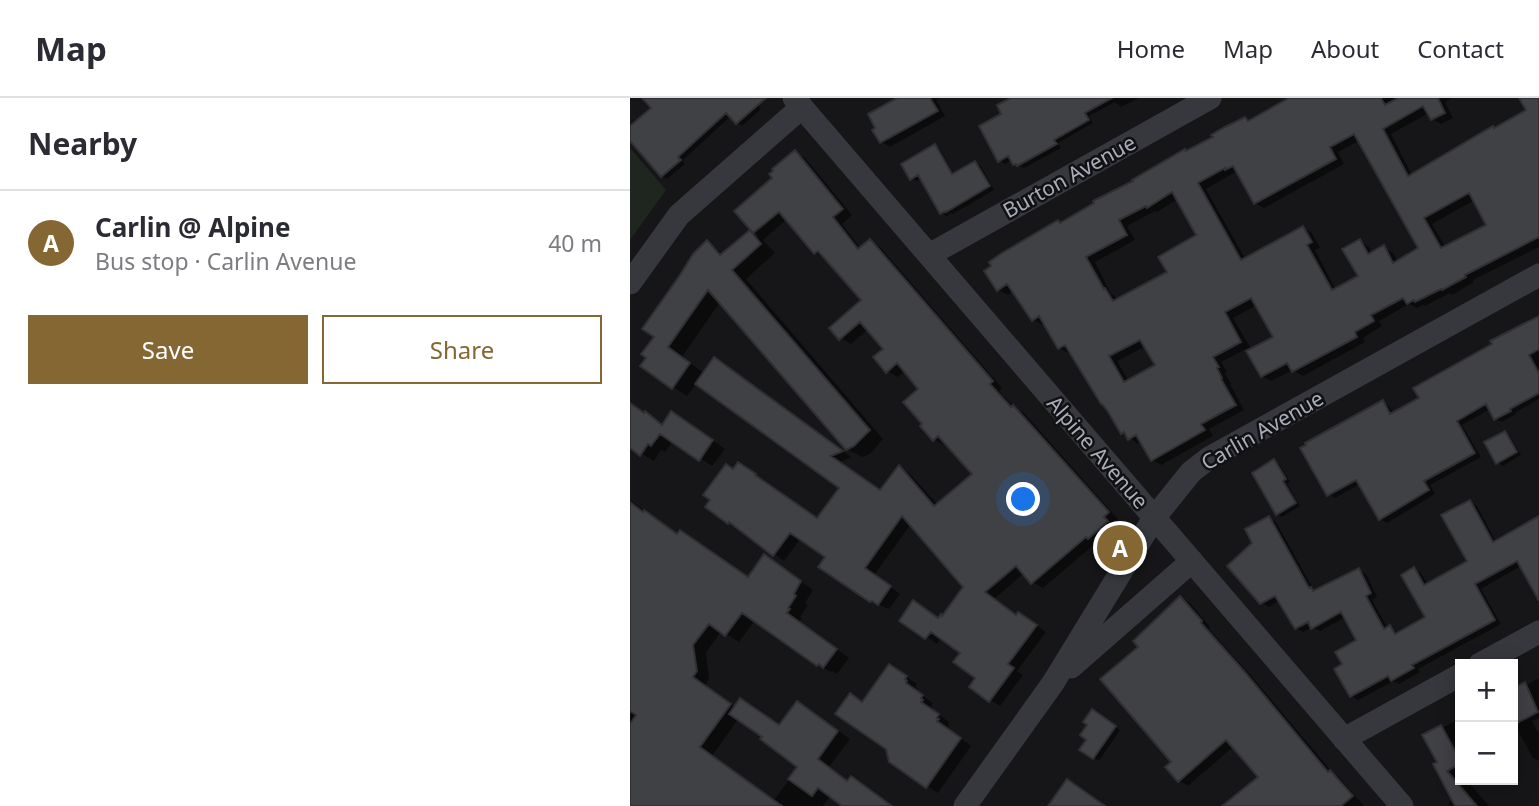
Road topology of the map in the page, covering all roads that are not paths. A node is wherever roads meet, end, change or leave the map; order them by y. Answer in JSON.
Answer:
{"nodes":[{"id":1,"x":1210,"y":98,"type":"edge"},
{"id":2,"x":798,"y":103,"type":"edge"},
{"id":3,"x":929,"y":255,"type":"junction"},
{"id":4,"x":1539,"y":275,"type":"edge"},
{"id":5,"x":630,"y":284,"type":"edge"},
{"id":6,"x":1154,"y":518,"type":"junction"},
{"id":7,"x":1192,"y":561,"type":"junction"},
{"id":8,"x":1539,"y":632,"type":"edge"},
{"id":9,"x":1489,"y":659,"type":"edge"},
{"id":10,"x":1455,"y":678,"type":"edge"},
{"id":11,"x":1053,"y":683,"type":"junction"},
{"id":12,"x":1345,"y":739,"type":"junction"},
{"id":13,"x":965,"y":806,"type":"edge"},
{"id":14,"x":1402,"y":806,"type":"edge"}],
"edges":[{"from":1,"to":3,"type":"street","name":"Burton Avenue"},
{"from":2,"to":3,"type":"street","name":"Alpine Avenue"},
{"from":2,"to":5,"type":"street"},
{"from":3,"to":6,"type":"street","name":"Alpine Avenue"},
{"from":4,"to":6,"type":"street","name":"Carlin Avenue"},
{"from":6,"to":7,"type":"street","name":"Alpine Avenue"},
{"from":6,"to":11,"type":"street","name":"Carlin Avenue"},
{"from":7,"to":11,"type":"street"},
{"from":7,"to":12,"type":"street","name":"Alpine Avenue"},
{"from":8,"to":9,"type":"street"},
{"from":10,"to":12,"type":"street"},
{"from":11,"to":13,"type":"street","name":"Carlin Avenue"},
{"from":12,"to":14,"type":"street","name":"Alpine Avenue"}]}
